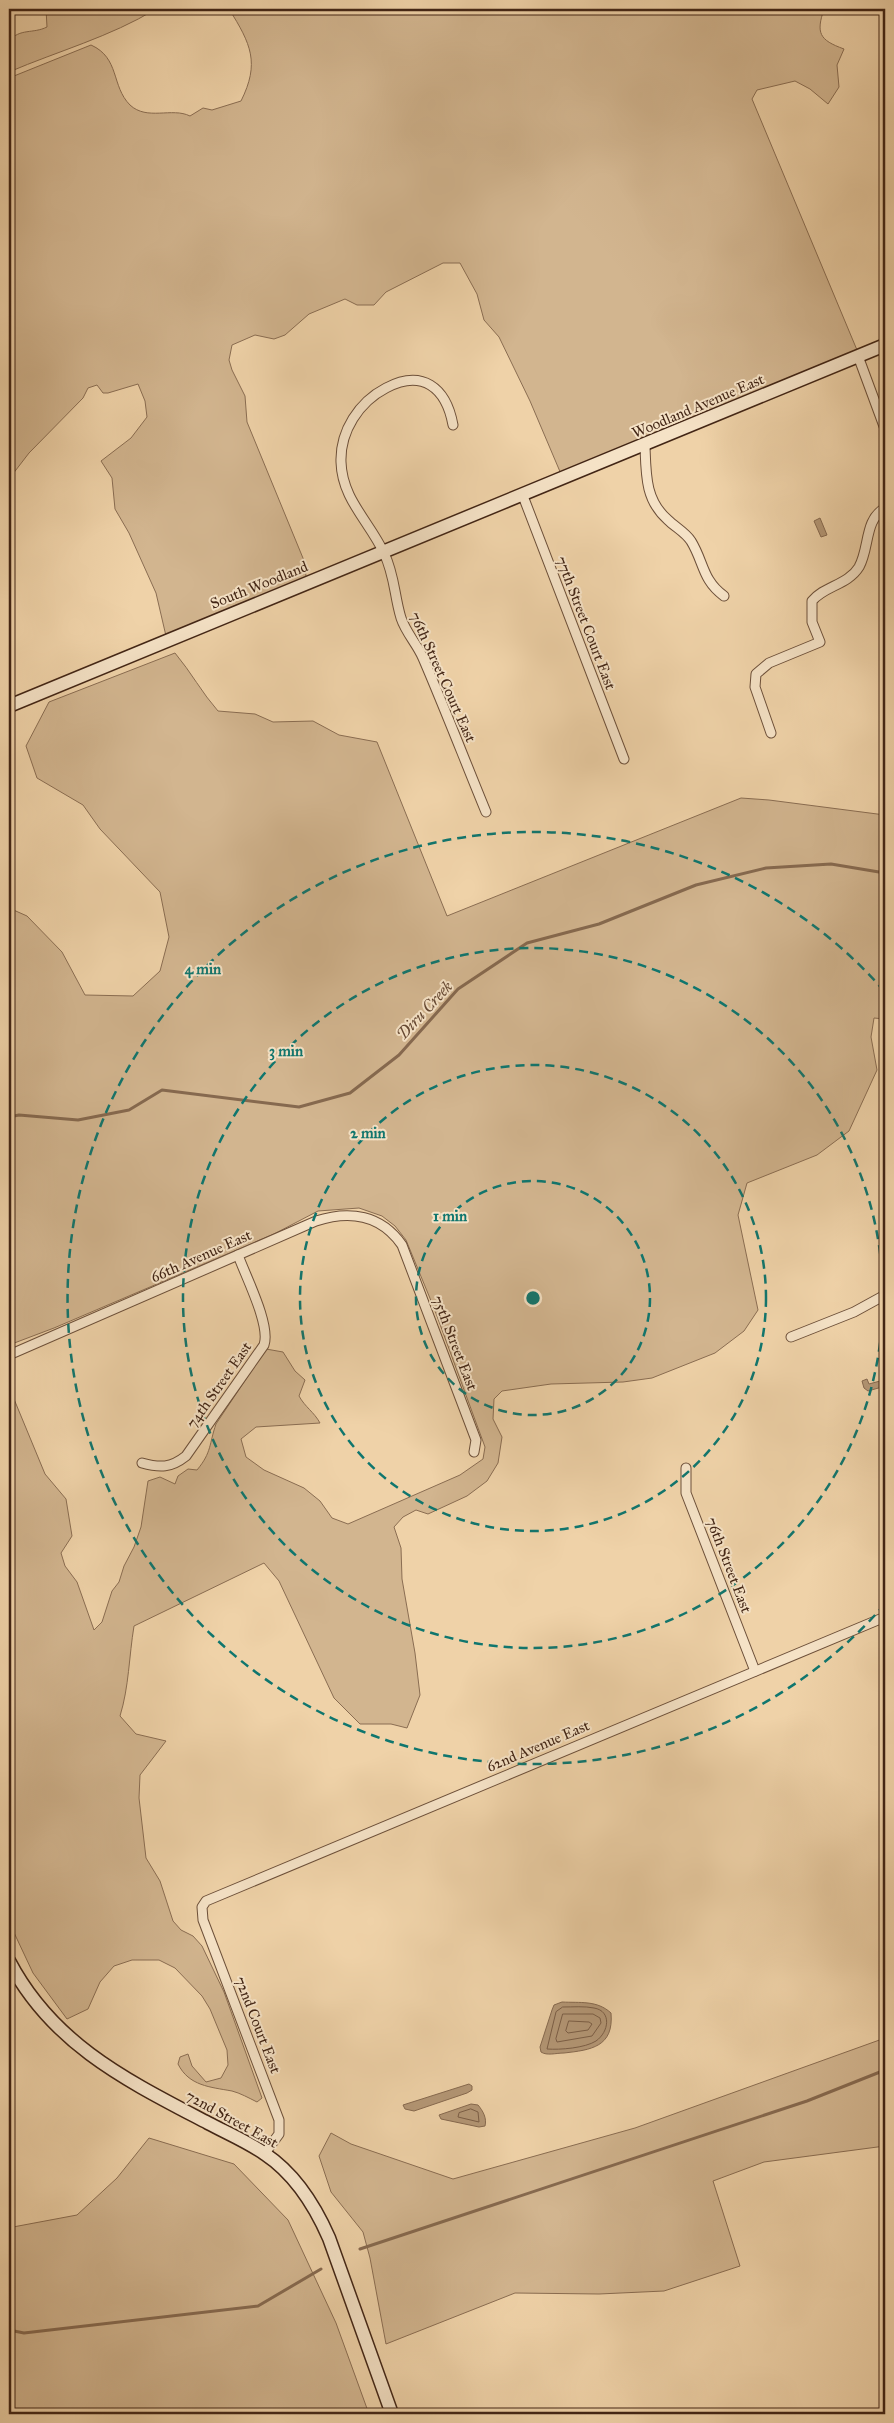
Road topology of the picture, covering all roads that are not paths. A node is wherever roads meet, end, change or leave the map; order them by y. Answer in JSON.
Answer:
{"nodes":[{"id":1,"x":885,"y":345,"type":"edge"},
{"id":2,"x":858,"y":356,"type":"junction"},
{"id":3,"x":453,"y":425,"type":"dead end"},
{"id":4,"x":885,"y":429,"type":"edge"},
{"id":5,"x":645,"y":446,"type":"junction"},
{"id":6,"x":523,"y":496,"type":"junction"},
{"id":7,"x":885,"y":508,"type":"edge"},
{"id":8,"x":383,"y":551,"type":"junction"},
{"id":9,"x":724,"y":596,"type":"dead end"},
{"id":10,"x":9,"y":706,"type":"edge"},
{"id":11,"x":771,"y":733,"type":"dead end"},
{"id":12,"x":624,"y":759,"type":"dead end"},
{"id":13,"x":486,"y":812,"type":"dead end"},
{"id":14,"x":402,"y":1245,"type":"joint"},
{"id":15,"x":238,"y":1255,"type":"junction"},
{"id":16,"x":885,"y":1296,"type":"edge"},
{"id":17,"x":791,"y":1336,"type":"dead end"},
{"id":18,"x":9,"y":1356,"type":"edge"},
{"id":19,"x":474,"y":1452,"type":"dead end"},
{"id":20,"x":142,"y":1463,"type":"dead end"},
{"id":21,"x":686,"y":1468,"type":"dead end"},
{"id":22,"x":885,"y":1617,"type":"edge"},
{"id":23,"x":755,"y":1671,"type":"junction"},
{"id":24,"x":203,"y":1904,"type":"joint"},
{"id":25,"x":9,"y":1961,"type":"edge"},
{"id":26,"x":13,"y":1980,"type":"edge"},
{"id":27,"x":265,"y":2153,"type":"junction"},
{"id":28,"x":392,"y":2414,"type":"edge"}],
"edges":[{"from":1,"to":2,"type":"street","name":"Woodland Avenue East"},
{"from":2,"to":4,"type":"street"},
{"from":2,"to":5,"type":"street","name":"Woodland Avenue East"},
{"from":3,"to":8,"type":"street","name":"76th Street Court East"},
{"from":5,"to":6,"type":"street","name":"Woodland Avenue East"},
{"from":5,"to":9,"type":"street"},
{"from":6,"to":8,"type":"street","name":"South Woodland"},
{"from":6,"to":12,"type":"street","name":"77th Street Court East"},
{"from":7,"to":11,"type":"street"},
{"from":8,"to":10,"type":"street","name":"South Woodland"},
{"from":8,"to":13,"type":"street","name":"76th Street Court East"},
{"from":14,"to":15,"type":"street","name":"66th Avenue East"},
{"from":14,"to":19,"type":"street","name":"75th Street East"},
{"from":15,"to":18,"type":"street","name":"66th Avenue East"},
{"from":15,"to":20,"type":"street","name":"74th Street East"},
{"from":16,"to":17,"type":"street"},
{"from":21,"to":23,"type":"street","name":"76th Street East"},
{"from":22,"to":23,"type":"street","name":"62nd Avenue East"},
{"from":23,"to":24,"type":"street","name":"62nd Avenue East"},
{"from":24,"to":27,"type":"street","name":"72nd Court East"},
{"from":25,"to":26,"type":"street","name":"72nd Street East"},
{"from":26,"to":27,"type":"street","name":"72nd Street East"},
{"from":27,"to":28,"type":"street","name":"72nd Street East"}]}
